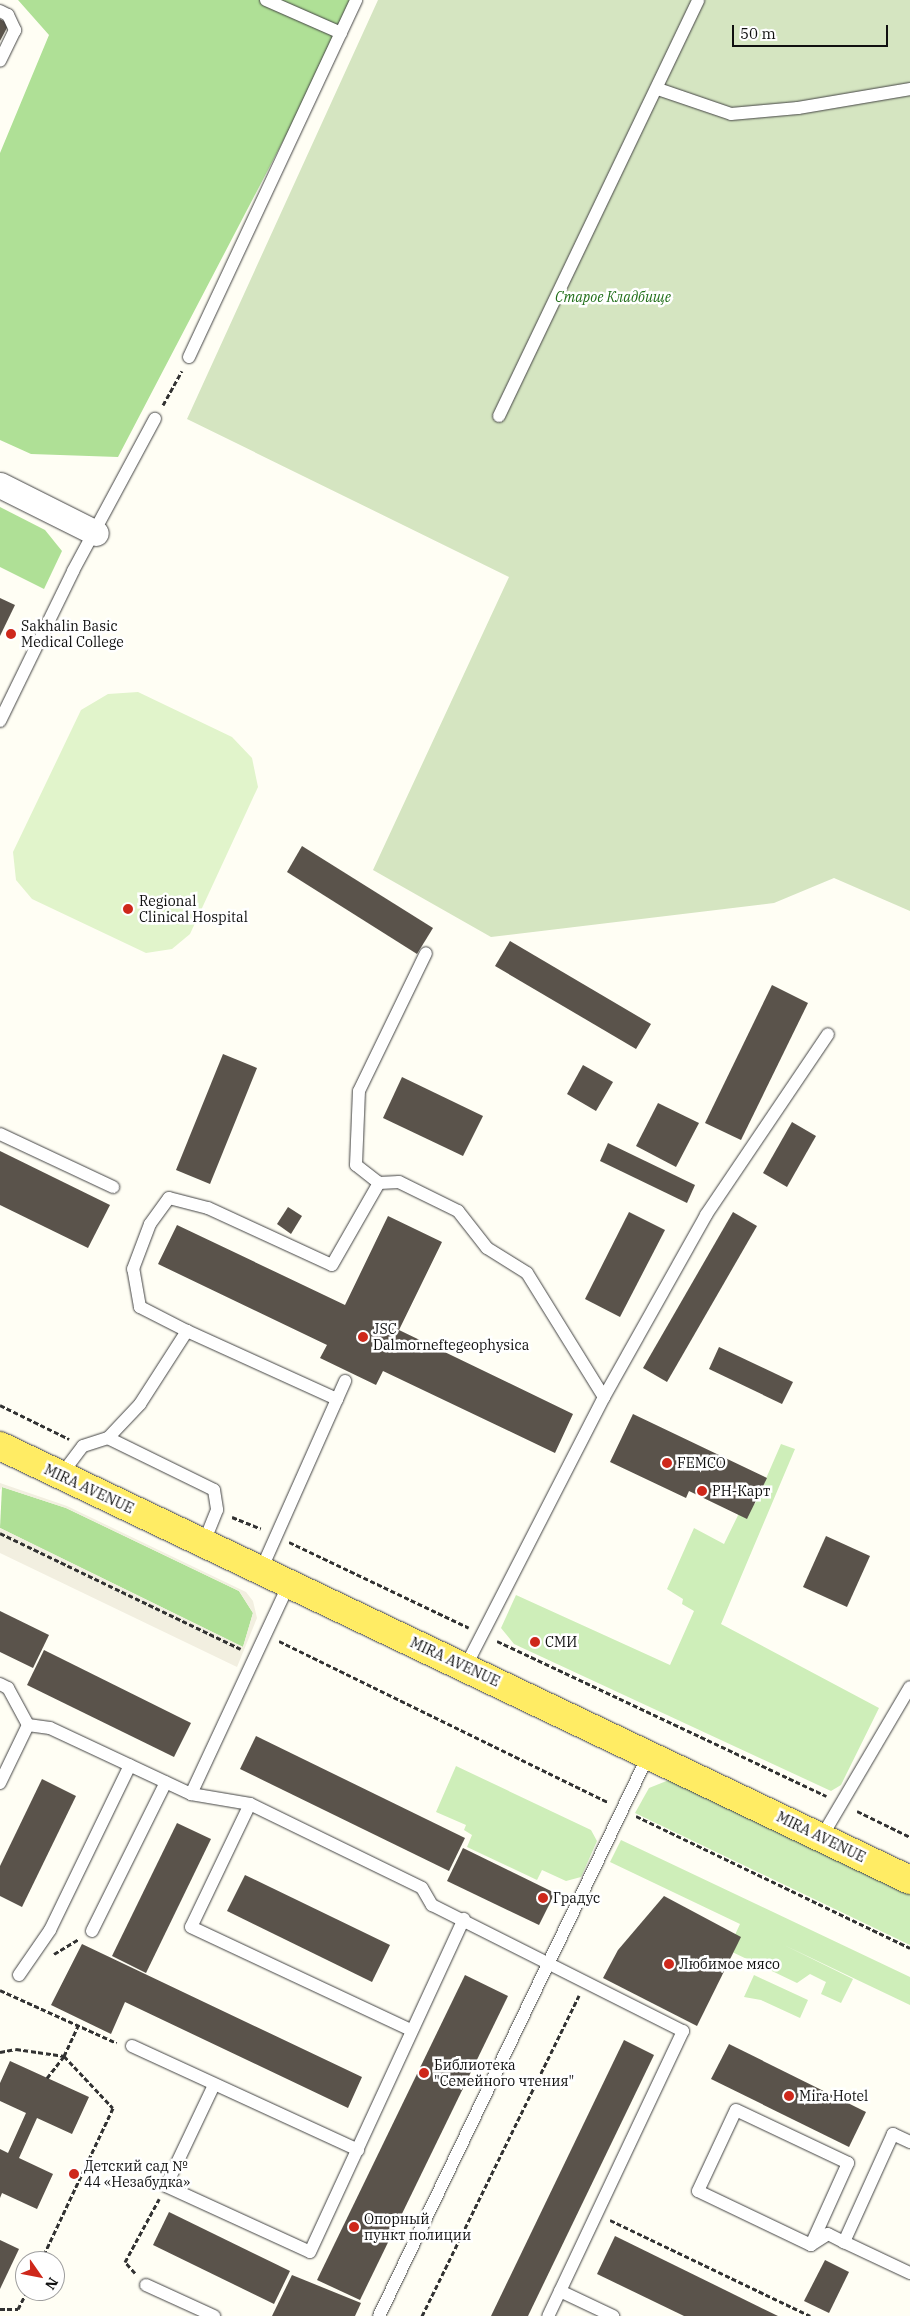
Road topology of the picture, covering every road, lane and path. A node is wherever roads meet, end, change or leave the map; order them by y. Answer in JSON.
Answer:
{"nodes":[{"id":1,"x":266,"y":0,"type":"edge"},
{"id":2,"x":356,"y":0,"type":"edge"},
{"id":3,"x":698,"y":0,"type":"edge"},
{"id":4,"x":0,"y":11,"type":"edge"},
{"id":5,"x":341,"y":33,"type":"junction"},
{"id":6,"x":0,"y":62,"type":"edge"},
{"id":7,"x":658,"y":88,"type":"junction"},
{"id":8,"x":910,"y":89,"type":"edge"},
{"id":9,"x":189,"y":357,"type":"joint"},
{"id":10,"x":499,"y":416,"type":"dead end"},
{"id":11,"x":155,"y":420,"type":"joint"},
{"id":12,"x":0,"y":485,"type":"edge"},
{"id":13,"x":96,"y":533,"type":"junction"},
{"id":14,"x":0,"y":721,"type":"edge"},
{"id":15,"x":426,"y":953,"type":"dead end"},
{"id":16,"x":828,"y":1034,"type":"dead end"},
{"id":17,"x":0,"y":1134,"type":"edge"},
{"id":18,"x":379,"y":1182,"type":"junction"},
{"id":19,"x":113,"y":1187,"type":"dead end"},
{"id":20,"x":187,"y":1331,"type":"junction"},
{"id":21,"x":345,"y":1381,"type":"dead end"},
{"id":22,"x":604,"y":1397,"type":"junction"},
{"id":23,"x":337,"y":1399,"type":"junction"},
{"id":24,"x":0,"y":1404,"type":"edge"},
{"id":25,"x":108,"y":1438,"type":"junction"},
{"id":26,"x":0,"y":1446,"type":"edge"},
{"id":27,"x":83,"y":1446,"type":"junction"},
{"id":28,"x":61,"y":1475,"type":"junction"},
{"id":29,"x":0,"y":1533,"type":"edge"},
{"id":30,"x":204,"y":1543,"type":"junction"},
{"id":31,"x":261,"y":1570,"type":"junction"},
{"id":32,"x":289,"y":1584,"type":"junction"},
{"id":33,"x":265,"y":1634,"type":"junction"},
{"id":34,"x":255,"y":1656,"type":"junction"},
{"id":35,"x":465,"y":1667,"type":"junction"},
{"id":36,"x":0,"y":1684,"type":"edge"},
{"id":37,"x":910,"y":1687,"type":"edge"},
{"id":38,"x":28,"y":1725,"type":"junction"},
{"id":39,"x":649,"y":1754,"type":"junction"},
{"id":40,"x":130,"y":1765,"type":"junction"},
{"id":41,"x":166,"y":1782,"type":"junction"},
{"id":42,"x":0,"y":1783,"type":"edge"},
{"id":43,"x":191,"y":1794,"type":"junction"},
{"id":44,"x":250,"y":1804,"type":"junction"},
{"id":45,"x":622,"y":1809,"type":"junction"},
{"id":46,"x":822,"y":1838,"type":"junction"},
{"id":47,"x":910,"y":1880,"type":"edge"},
{"id":48,"x":464,"y":1919,"type":"junction"},
{"id":49,"x":92,"y":1931,"type":"dead end"},
{"id":50,"x":910,"y":1948,"type":"edge"},
{"id":51,"x":551,"y":1962,"type":"junction"},
{"id":52,"x":19,"y":1975,"type":"dead end"},
{"id":53,"x":585,"y":1983,"type":"junction"},
{"id":54,"x":0,"y":1990,"type":"edge"},
{"id":55,"x":78,"y":2026,"type":"junction"},
{"id":56,"x":411,"y":2030,"type":"junction"},
{"id":57,"x":132,"y":2046,"type":"joint"},
{"id":58,"x":0,"y":2052,"type":"edge"},
{"id":59,"x":64,"y":2056,"type":"junction"},
{"id":60,"x":47,"y":2078,"type":"dead end"},
{"id":61,"x":214,"y":2085,"type":"junction"},
{"id":62,"x":910,"y":2142,"type":"edge"},
{"id":63,"x":358,"y":2150,"type":"junction"},
{"id":64,"x":166,"y":2186,"type":"junction"},
{"id":65,"x":597,"y":2213,"type":"junction"},
{"id":66,"x":844,"y":2242,"type":"junction"},
{"id":67,"x":811,"y":2244,"type":"junction"},
{"id":68,"x":46,"y":2251,"type":"edge"},
{"id":69,"x":910,"y":2273,"type":"edge"},
{"id":70,"x":146,"y":2285,"type":"joint"},
{"id":71,"x":560,"y":2291,"type":"junction"},
{"id":72,"x":22,"y":2301,"type":"edge"},
{"id":73,"x":0,"y":2309,"type":"edge"},
{"id":74,"x":211,"y":2315,"type":"edge"},
{"id":75,"x":379,"y":2316,"type":"edge"},
{"id":76,"x":422,"y":2316,"type":"edge"},
{"id":77,"x":548,"y":2316,"type":"edge"},
{"id":78,"x":613,"y":2316,"type":"edge"},
{"id":79,"x":810,"y":2316,"type":"edge"}],
"edges":[{"from":1,"to":5,"type":"lane"},
{"from":2,"to":5,"type":"lane"},
{"from":3,"to":7,"type":"lane"},
{"from":4,"to":6,"type":"lane"},
{"from":5,"to":9,"type":"lane"},
{"from":7,"to":8,"type":"lane"},
{"from":7,"to":10,"type":"lane"},
{"from":9,"to":11,"type":"path"},
{"from":11,"to":13,"type":"lane"},
{"from":12,"to":13,"type":"street"},
{"from":13,"to":14,"type":"lane"},
{"from":15,"to":18,"type":"lane"},
{"from":16,"to":22,"type":"lane"},
{"from":17,"to":19,"type":"lane"},
{"from":18,"to":20,"type":"lane"},
{"from":18,"to":22,"type":"lane"},
{"from":20,"to":23,"type":"lane"},
{"from":20,"to":25,"type":"lane"},
{"from":21,"to":23,"type":"lane"},
{"from":22,"to":35,"type":"lane"},
{"from":23,"to":31,"type":"lane"},
{"from":24,"to":27,"type":"path"},
{"from":25,"to":27,"type":"lane"},
{"from":25,"to":30,"type":"lane"},
{"from":26,"to":28,"type":"main road","name":"MIRA AVENUE"},
{"from":27,"to":28,"type":"lane"},
{"from":28,"to":30,"type":"main road","name":"MIRA AVENUE"},
{"from":29,"to":34,"type":"path"},
{"from":30,"to":31,"type":"main road","name":"MIRA AVENUE"},
{"from":31,"to":32,"type":"main road","name":"MIRA AVENUE"},
{"from":32,"to":33,"type":"lane"},
{"from":32,"to":35,"type":"main road","name":"MIRA AVENUE"},
{"from":33,"to":34,"type":"lane"},
{"from":33,"to":45,"type":"path"},
{"from":34,"to":43,"type":"lane"},
{"from":35,"to":39,"type":"main road","name":"MIRA AVENUE"},
{"from":36,"to":38,"type":"lane"},
{"from":37,"to":46,"type":"lane"},
{"from":38,"to":40,"type":"lane"},
{"from":38,"to":42,"type":"lane"},
{"from":39,"to":45,"type":"lane"},
{"from":39,"to":46,"type":"main road","name":"MIRA AVENUE"},
{"from":40,"to":41,"type":"lane"},
{"from":40,"to":52,"type":"lane"},
{"from":41,"to":43,"type":"lane"},
{"from":41,"to":49,"type":"lane"},
{"from":43,"to":44,"type":"lane"},
{"from":44,"to":48,"type":"lane"},
{"from":44,"to":56,"type":"lane"},
{"from":45,"to":50,"type":"path"},
{"from":45,"to":51,"type":"lane"},
{"from":46,"to":47,"type":"main road","name":"MIRA AVENUE"},
{"from":48,"to":51,"type":"lane"},
{"from":48,"to":56,"type":"lane"},
{"from":51,"to":53,"type":"lane"},
{"from":51,"to":75,"type":"lane"},
{"from":53,"to":65,"type":"lane"},
{"from":53,"to":76,"type":"path"},
{"from":54,"to":55,"type":"path"},
{"from":55,"to":57,"type":"path"},
{"from":55,"to":59,"type":"path"},
{"from":56,"to":63,"type":"lane"},
{"from":57,"to":61,"type":"lane"},
{"from":58,"to":59,"type":"path"},
{"from":59,"to":60,"type":"path"},
{"from":59,"to":68,"type":"path"},
{"from":61,"to":63,"type":"lane"},
{"from":61,"to":64,"type":"lane"},
{"from":62,"to":66,"type":"lane"},
{"from":63,"to":64,"type":"lane"},
{"from":64,"to":70,"type":"path"},
{"from":65,"to":71,"type":"lane"},
{"from":65,"to":79,"type":"path"},
{"from":66,"to":67,"type":"lane"},
{"from":66,"to":69,"type":"lane"},
{"from":67,"to":67,"type":"lane"},
{"from":70,"to":74,"type":"lane"},
{"from":71,"to":77,"type":"lane"},
{"from":71,"to":78,"type":"lane"},
{"from":72,"to":73,"type":"path"}]}
